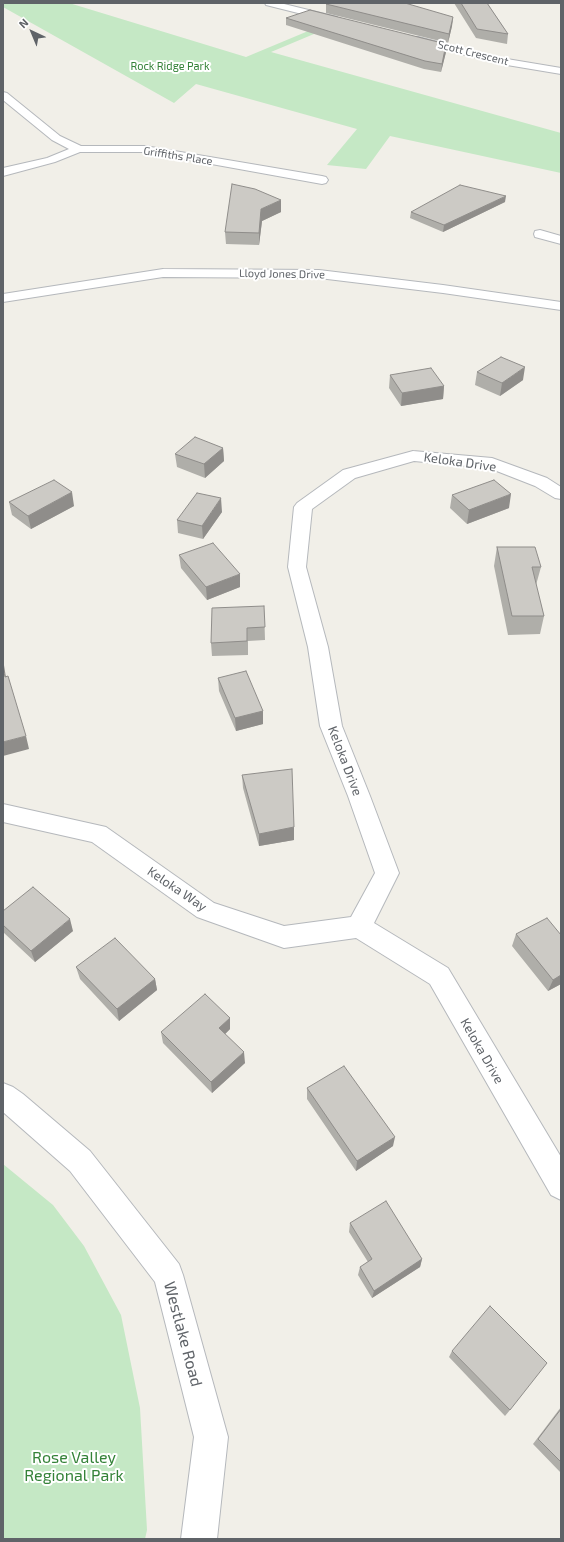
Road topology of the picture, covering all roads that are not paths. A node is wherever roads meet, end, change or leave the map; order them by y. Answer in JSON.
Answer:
{"nodes":[{"id":1,"x":275,"y":4,"type":"edge"},
{"id":2,"x":347,"y":22,"type":"edge"},
{"id":3,"x":410,"y":38,"type":"edge"},
{"id":4,"x":561,"y":71,"type":"edge"},
{"id":5,"x":3,"y":95,"type":"edge"},
{"id":6,"x":79,"y":149,"type":"junction"},
{"id":7,"x":3,"y":172,"type":"edge"},
{"id":8,"x":322,"y":180,"type":"dead end"},
{"id":9,"x":540,"y":234,"type":"dead end"},
{"id":10,"x":561,"y":240,"type":"edge"},
{"id":11,"x":3,"y":298,"type":"edge"},
{"id":12,"x":561,"y":306,"type":"edge"},
{"id":13,"x":561,"y":494,"type":"edge"},
{"id":14,"x":3,"y":813,"type":"edge"},
{"id":15,"x":359,"y":926,"type":"junction"},
{"id":16,"x":3,"y":1096,"type":"edge"},
{"id":17,"x":561,"y":1185,"type":"edge"},
{"id":18,"x":199,"y":1539,"type":"edge"}],
"edges":[{"from":1,"to":2,"type":"street"},
{"from":3,"to":4,"type":"street","name":"Scott Crescent"},
{"from":5,"to":6,"type":"street","name":"Griffiths Place"},
{"from":6,"to":7,"type":"street"},
{"from":6,"to":8,"type":"street","name":"Griffiths Place"},
{"from":9,"to":10,"type":"street"},
{"from":11,"to":12,"type":"street","name":"Lloyd Jones Drive"},
{"from":13,"to":15,"type":"street","name":"Keloka Drive"},
{"from":14,"to":15,"type":"street","name":"Keloka Way"},
{"from":15,"to":17,"type":"street","name":"Keloka Drive"},
{"from":16,"to":18,"type":"street","name":"Westlake Road"}]}
